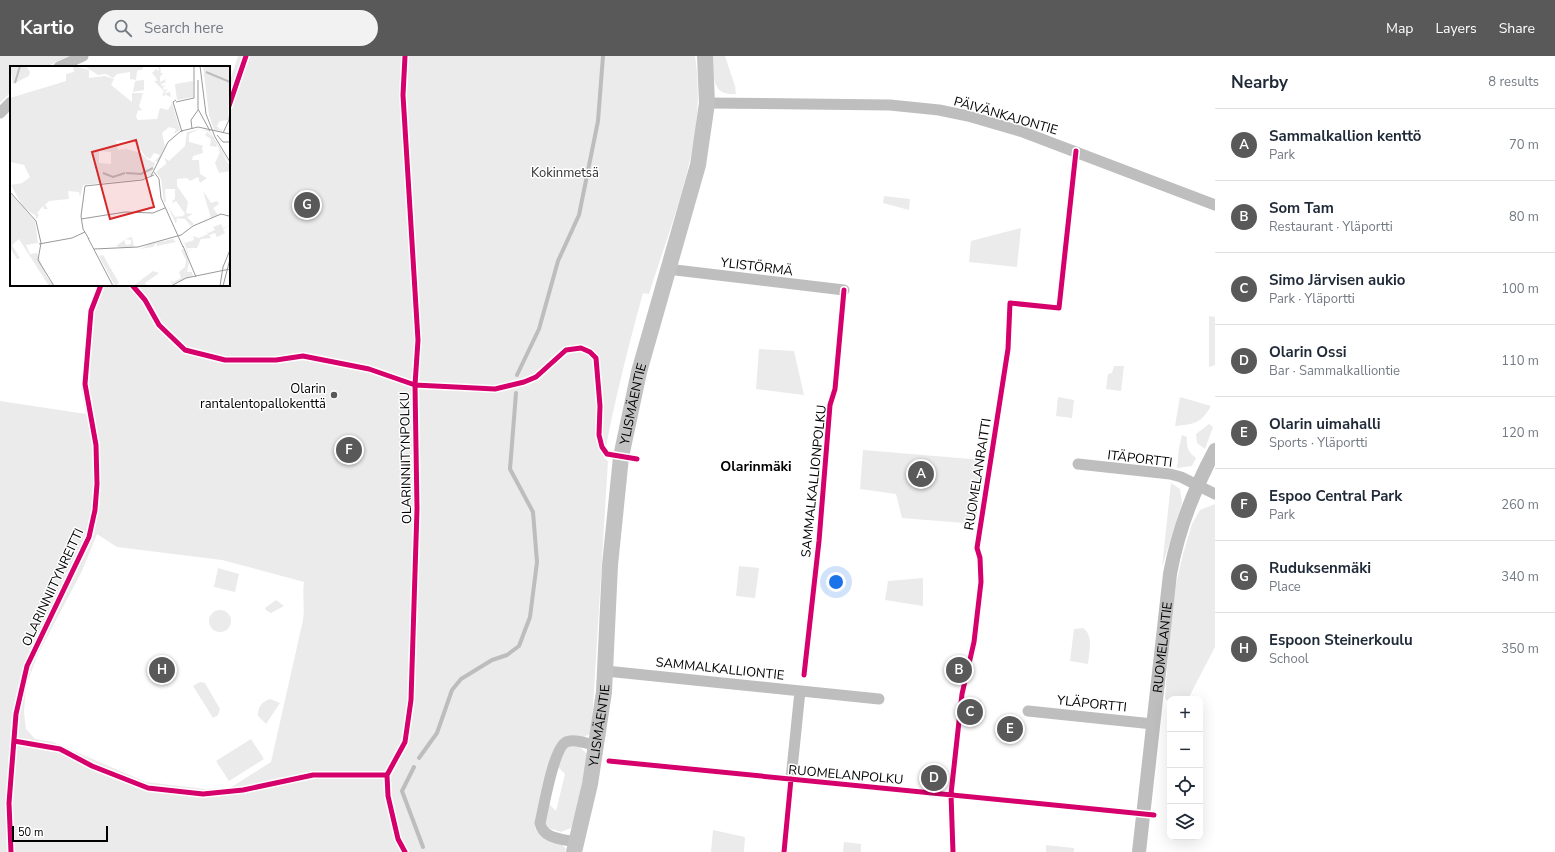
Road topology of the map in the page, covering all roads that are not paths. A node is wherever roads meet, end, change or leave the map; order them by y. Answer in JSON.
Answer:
{"nodes":[{"id":1,"x":83,"y":56,"type":"edge"},
{"id":2,"x":705,"y":56,"type":"edge"},
{"id":3,"x":61,"y":66,"type":"edge"},
{"id":4,"x":10,"y":103,"type":"edge"},
{"id":5,"x":707,"y":103,"type":"junction"},
{"id":6,"x":0,"y":113,"type":"edge"},
{"id":7,"x":1215,"y":205,"type":"edge"},
{"id":8,"x":667,"y":269,"type":"junction"},
{"id":9,"x":844,"y":290,"type":"dead end"},
{"id":10,"x":1215,"y":450,"type":"edge"},
{"id":11,"x":1078,"y":464,"type":"dead end"},
{"id":12,"x":1197,"y":485,"type":"junction"},
{"id":13,"x":1215,"y":494,"type":"edge"},
{"id":14,"x":606,"y":671,"type":"junction"},
{"id":15,"x":800,"y":691,"type":"junction"},
{"id":16,"x":879,"y":699,"type":"dead end"},
{"id":17,"x":1028,"y":711,"type":"dead end"},
{"id":18,"x":1153,"y":724,"type":"junction"},
{"id":19,"x":597,"y":746,"type":"junction"},
{"id":20,"x":791,"y":780,"type":"dead end"},
{"id":21,"x":575,"y":847,"type":"edge"},
{"id":22,"x":1139,"y":852,"type":"edge"}],
"edges":[{"from":1,"to":3,"type":"street"},
{"from":2,"to":5,"type":"main road","name":"YLISMÄENTIE"},
{"from":4,"to":6,"type":"street"},
{"from":5,"to":7,"type":"street","name":"PÄIVÄNKAJONTIE"},
{"from":5,"to":8,"type":"main road","name":"YLISMÄENTIE"},
{"from":8,"to":9,"type":"street","name":"YLISTÖRMÄ"},
{"from":8,"to":14,"type":"main road","name":"YLISMÄENTIE"},
{"from":10,"to":12,"type":"street","name":"RUOMELANTIE"},
{"from":11,"to":12,"type":"street","name":"ITÄPORTTI"},
{"from":12,"to":13,"type":"street","name":"ITÄPORTTI"},
{"from":12,"to":18,"type":"street","name":"RUOMELANTIE"},
{"from":14,"to":15,"type":"street","name":"SAMMALKALLIONTIE"},
{"from":14,"to":19,"type":"main road","name":"YLISMÄENTIE"},
{"from":15,"to":16,"type":"street","name":"SAMMALKALLIONTIE"},
{"from":15,"to":20,"type":"street"},
{"from":17,"to":18,"type":"street","name":"YLÄPORTTI"},
{"from":18,"to":22,"type":"street","name":"RUOMELANTIE"},
{"from":19,"to":21,"type":"main road","name":"YLISMÄENTIE"},
{"from":19,"to":21,"type":"street"}]}
